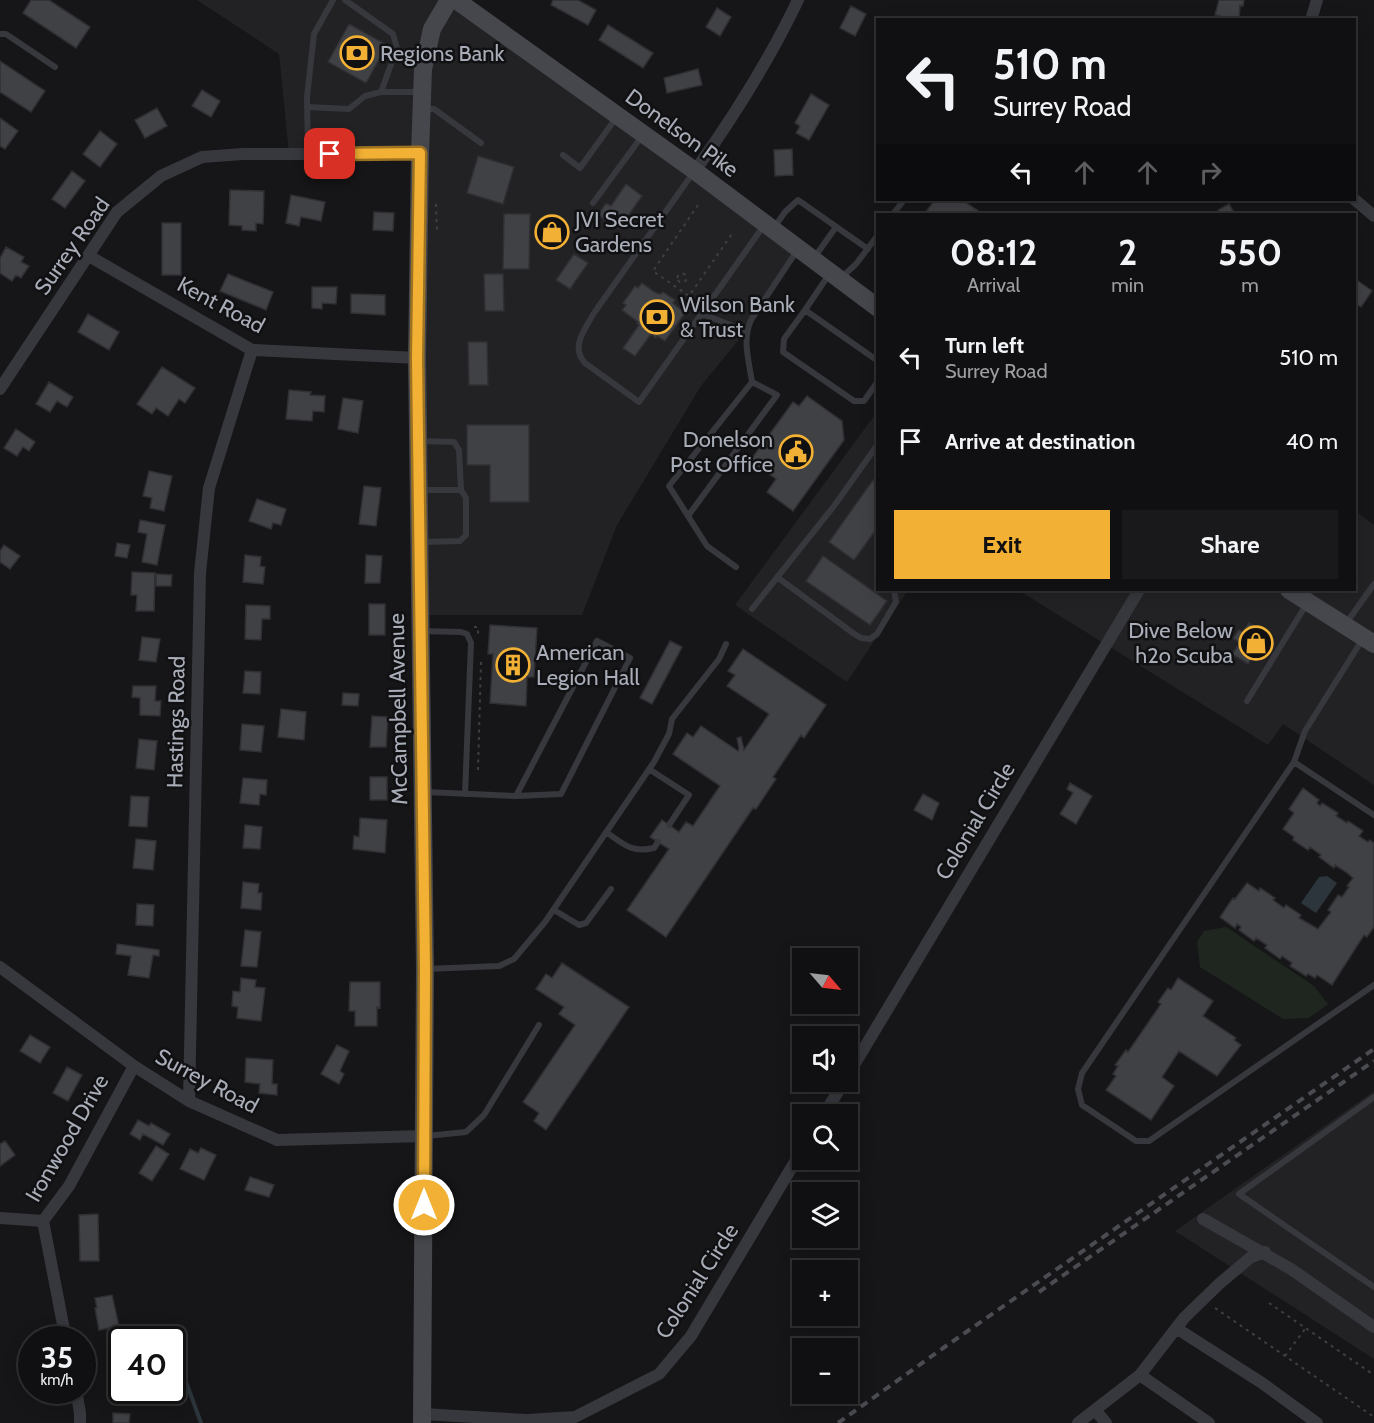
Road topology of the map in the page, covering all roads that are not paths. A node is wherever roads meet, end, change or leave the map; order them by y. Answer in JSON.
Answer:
{"nodes":[{"id":1,"x":333,"y":0,"type":"edge"},
{"id":2,"x":345,"y":0,"type":"edge"},
{"id":3,"x":449,"y":0,"type":"edge"},
{"id":4,"x":798,"y":0,"type":"edge"},
{"id":5,"x":1317,"y":0,"type":"edge"},
{"id":6,"x":464,"y":2,"type":"edge"},
{"id":7,"x":1312,"y":18,"type":"edge"},
{"id":8,"x":0,"y":34,"type":"edge"},
{"id":9,"x":55,"y":67,"type":"dead end"},
{"id":10,"x":381,"y":92,"type":"junction"},
{"id":11,"x":422,"y":101,"type":"junction"},
{"id":12,"x":307,"y":107,"type":"junction"},
{"id":13,"x":618,"y":116,"type":"junction"},
{"id":14,"x":643,"y":135,"type":"junction"},
{"id":15,"x":481,"y":143,"type":"dead end"},
{"id":16,"x":420,"y":153,"type":"junction"},
{"id":17,"x":308,"y":154,"type":"junction"},
{"id":18,"x":563,"y":155,"type":"dead end"},
{"id":19,"x":695,"y":171,"type":"junction"},
{"id":20,"x":903,"y":201,"type":"edge"},
{"id":21,"x":1356,"y":201,"type":"edge"},
{"id":22,"x":593,"y":204,"type":"dead end"},
{"id":23,"x":893,"y":213,"type":"edge"},
{"id":24,"x":1374,"y":216,"type":"edge"},
{"id":25,"x":769,"y":227,"type":"junction"},
{"id":26,"x":836,"y":227,"type":"junction"},
{"id":27,"x":876,"y":238,"type":"edge"},
{"id":28,"x":798,"y":249,"type":"junction"},
{"id":29,"x":868,"y":249,"type":"junction"},
{"id":30,"x":89,"y":256,"type":"junction"},
{"id":31,"x":813,"y":260,"type":"junction"},
{"id":32,"x":835,"y":276,"type":"junction"},
{"id":33,"x":876,"y":307,"type":"edge"},
{"id":34,"x":805,"y":309,"type":"junction"},
{"id":35,"x":702,"y":314,"type":"junction"},
{"id":36,"x":746,"y":331,"type":"junction"},
{"id":37,"x":252,"y":350,"type":"junction"},
{"id":38,"x":417,"y":358,"type":"junction"},
{"id":39,"x":876,"y":360,"type":"edge"},
{"id":40,"x":752,"y":382,"type":"junction"},
{"id":41,"x":876,"y":384,"type":"edge"},
{"id":42,"x":0,"y":389,"type":"edge"},
{"id":43,"x":418,"y":441,"type":"junction"},
{"id":44,"x":876,"y":447,"type":"edge"},
{"id":45,"x":419,"y":490,"type":"junction"},
{"id":46,"x":460,"y":490,"type":"junction"},
{"id":47,"x":688,"y":516,"type":"junction"},
{"id":48,"x":420,"y":542,"type":"junction"},
{"id":49,"x":736,"y":567,"type":"dead end"},
{"id":50,"x":777,"y":577,"type":"junction"},
{"id":51,"x":1374,"y":584,"type":"edge"},
{"id":52,"x":894,"y":591,"type":"edge"},
{"id":53,"x":1138,"y":591,"type":"edge"},
{"id":54,"x":1291,"y":591,"type":"edge"},
{"id":55,"x":1308,"y":602,"type":"junction"},
{"id":56,"x":752,"y":609,"type":"dead end"},
{"id":57,"x":1345,"y":625,"type":"junction"},
{"id":58,"x":421,"y":631,"type":"junction"},
{"id":59,"x":1369,"y":640,"type":"edge"},
{"id":60,"x":726,"y":644,"type":"dead end"},
{"id":61,"x":1247,"y":701,"type":"dead end"},
{"id":62,"x":1294,"y":762,"type":"junction"},
{"id":63,"x":649,"y":769,"type":"junction"},
{"id":64,"x":423,"y":792,"type":"junction"},
{"id":65,"x":465,"y":794,"type":"junction"},
{"id":66,"x":516,"y":796,"type":"junction"},
{"id":67,"x":1374,"y":815,"type":"edge"},
{"id":68,"x":669,"y":825,"type":"dead end"},
{"id":69,"x":606,"y":832,"type":"junction"},
{"id":70,"x":658,"y":842,"type":"dead end"},
{"id":71,"x":611,"y":889,"type":"dead end"},
{"id":72,"x":554,"y":910,"type":"junction"},
{"id":73,"x":0,"y":967,"type":"edge"},
{"id":74,"x":425,"y":969,"type":"junction"},
{"id":75,"x":1374,"y":985,"type":"edge"},
{"id":76,"x":539,"y":1024,"type":"dead end"},
{"id":77,"x":858,"y":1058,"type":"edge"},
{"id":78,"x":134,"y":1065,"type":"junction"},
{"id":79,"x":1374,"y":1097,"type":"edge"},
{"id":80,"x":189,"y":1101,"type":"junction"},
{"id":81,"x":425,"y":1136,"type":"junction"},
{"id":82,"x":792,"y":1167,"type":"edge"},
{"id":83,"x":0,"y":1218,"type":"edge"},
{"id":84,"x":1203,"y":1219,"type":"dead end"},
{"id":85,"x":43,"y":1221,"type":"junction"},
{"id":86,"x":1265,"y":1252,"type":"junction"},
{"id":87,"x":1374,"y":1287,"type":"edge"},
{"id":88,"x":63,"y":1326,"type":"edge"},
{"id":89,"x":1374,"y":1327,"type":"edge"},
{"id":90,"x":1176,"y":1328,"type":"junction"},
{"id":91,"x":1140,"y":1376,"type":"junction"},
{"id":92,"x":78,"y":1404,"type":"edge"},
{"id":93,"x":1095,"y":1410,"type":"junction"},
{"id":94,"x":422,"y":1419,"type":"edge"},
{"id":95,"x":80,"y":1423,"type":"edge"},
{"id":96,"x":1078,"y":1423,"type":"edge"},
{"id":97,"x":1106,"y":1423,"type":"edge"},
{"id":98,"x":1209,"y":1423,"type":"edge"},
{"id":99,"x":1317,"y":1423,"type":"edge"}],
"edges":[{"from":1,"to":12,"type":"lane"},
{"from":2,"to":10,"type":"lane"},
{"from":3,"to":11,"type":"street","name":"McCampbell Avenue"},
{"from":4,"to":19,"type":"street"},
{"from":5,"to":7,"type":"street"},
{"from":6,"to":13,"type":"street","name":"Donelson Pike"},
{"from":8,"to":9,"type":"lane"},
{"from":10,"to":11,"type":"lane"},
{"from":10,"to":12,"type":"lane"},
{"from":11,"to":15,"type":"lane"},
{"from":11,"to":16,"type":"street","name":"McCampbell Avenue"},
{"from":12,"to":17,"type":"lane"},
{"from":13,"to":14,"type":"street","name":"Donelson Pike"},
{"from":13,"to":18,"type":"lane"},
{"from":14,"to":19,"type":"street","name":"Donelson Pike"},
{"from":14,"to":22,"type":"lane"},
{"from":16,"to":17,"type":"street","name":"Surrey Road"},
{"from":16,"to":38,"type":"street","name":"McCampbell Avenue"},
{"from":17,"to":30,"type":"street","name":"Surrey Road"},
{"from":19,"to":25,"type":"street","name":"Donelson Pike"},
{"from":19,"to":35,"type":"lane"},
{"from":20,"to":23,"type":"lane"},
{"from":21,"to":24,"type":"street"},
{"from":25,"to":26,"type":"lane"},
{"from":25,"to":28,"type":"street","name":"Donelson Pike"},
{"from":25,"to":35,"type":"lane"},
{"from":26,"to":29,"type":"lane"},
{"from":26,"to":31,"type":"lane"},
{"from":27,"to":29,"type":"lane"},
{"from":28,"to":31,"type":"street","name":"Donelson Pike"},
{"from":28,"to":36,"type":"lane"},
{"from":29,"to":32,"type":"lane"},
{"from":30,"to":37,"type":"street","name":"Kent Road"},
{"from":30,"to":42,"type":"street","name":"Surrey Road"},
{"from":31,"to":32,"type":"street","name":"Donelson Pike"},
{"from":32,"to":33,"type":"street","name":"Donelson Pike"},
{"from":32,"to":34,"type":"lane"},
{"from":34,"to":39,"type":"lane"},
{"from":34,"to":41,"type":"lane"},
{"from":35,"to":36,"type":"lane"},
{"from":36,"to":40,"type":"lane"},
{"from":37,"to":38,"type":"street","name":"Kent Road"},
{"from":37,"to":80,"type":"street","name":"Hastings Road"},
{"from":38,"to":43,"type":"street","name":"McCampbell Avenue"},
{"from":40,"to":47,"type":"lane"},
{"from":40,"to":47,"type":"lane"},
{"from":43,"to":45,"type":"street","name":"McCampbell Avenue"},
{"from":43,"to":46,"type":"lane"},
{"from":44,"to":50,"type":"lane"},
{"from":45,"to":46,"type":"lane"},
{"from":45,"to":48,"type":"street","name":"McCampbell Avenue"},
{"from":46,"to":48,"type":"lane"},
{"from":47,"to":49,"type":"lane"},
{"from":48,"to":58,"type":"street","name":"McCampbell Avenue"},
{"from":50,"to":52,"type":"lane"},
{"from":50,"to":56,"type":"lane"},
{"from":51,"to":57,"type":"lane"},
{"from":53,"to":77,"type":"street","name":"Colonial Circle"},
{"from":54,"to":55,"type":"street"},
{"from":55,"to":57,"type":"street"},
{"from":55,"to":61,"type":"lane"},
{"from":57,"to":59,"type":"street"},
{"from":58,"to":64,"type":"street","name":"McCampbell Avenue"},
{"from":58,"to":65,"type":"lane"},
{"from":59,"to":62,"type":"lane"},
{"from":60,"to":63,"type":"lane"},
{"from":62,"to":67,"type":"lane"},
{"from":62,"to":75,"type":"lane"},
{"from":63,"to":68,"type":"lane"},
{"from":63,"to":69,"type":"lane"},
{"from":64,"to":65,"type":"lane"},
{"from":64,"to":74,"type":"street","name":"McCampbell Avenue"},
{"from":65,"to":66,"type":"lane"},
{"from":66,"to":66,"type":"lane"},
{"from":69,"to":70,"type":"lane"},
{"from":69,"to":72,"type":"lane"},
{"from":71,"to":72,"type":"lane"},
{"from":72,"to":74,"type":"lane"},
{"from":73,"to":78,"type":"street","name":"Surrey Road"},
{"from":74,"to":81,"type":"street","name":"McCampbell Avenue"},
{"from":76,"to":81,"type":"lane"},
{"from":78,"to":80,"type":"street","name":"Surrey Road"},
{"from":78,"to":85,"type":"street","name":"Ironwood Drive"},
{"from":79,"to":87,"type":"lane"},
{"from":80,"to":81,"type":"street","name":"Surrey Road"},
{"from":81,"to":94,"type":"street","name":"McCampbell Avenue"},
{"from":82,"to":94,"type":"street","name":"Colonial Circle"},
{"from":83,"to":85,"type":"street"},
{"from":84,"to":86,"type":"street"},
{"from":85,"to":88,"type":"street","name":"Ironwood Drive"},
{"from":86,"to":89,"type":"street"},
{"from":86,"to":90,"type":"street"},
{"from":90,"to":91,"type":"street"},
{"from":90,"to":99,"type":"street"},
{"from":91,"to":93,"type":"street"},
{"from":91,"to":98,"type":"street"},
{"from":92,"to":95,"type":"street"},
{"from":93,"to":96,"type":"street"},
{"from":93,"to":97,"type":"street"}]}
